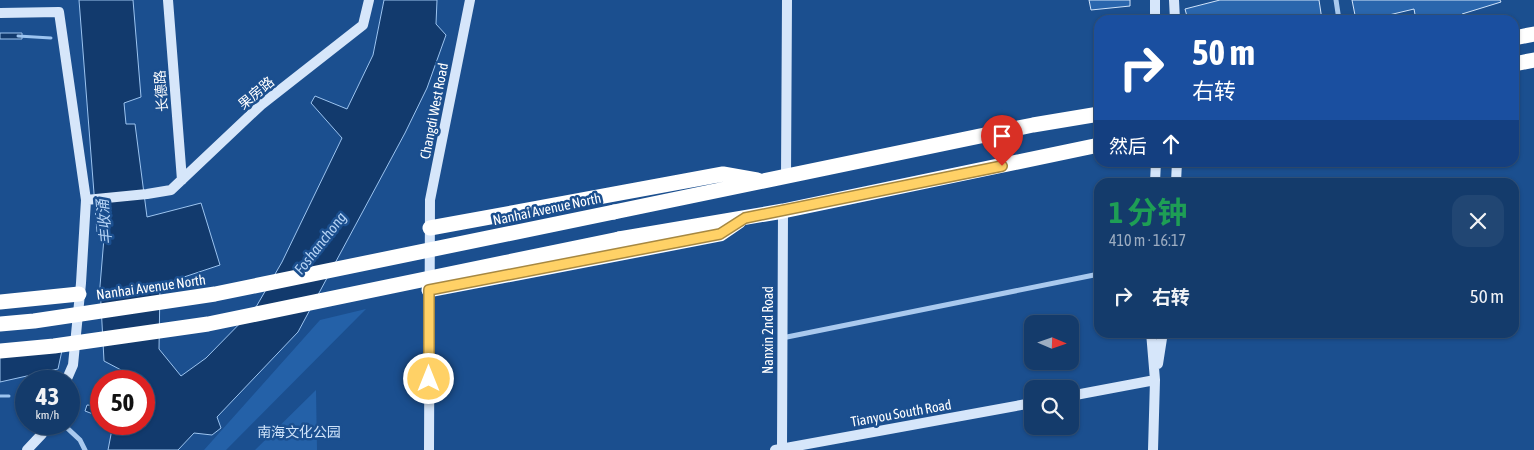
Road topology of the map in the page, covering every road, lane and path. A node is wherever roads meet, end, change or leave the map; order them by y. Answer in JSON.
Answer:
{"nodes":[{"id":1,"x":168,"y":0,"type":"edge"},
{"id":2,"x":369,"y":0,"type":"edge"},
{"id":3,"x":470,"y":0,"type":"edge"},
{"id":4,"x":787,"y":0,"type":"edge"},
{"id":5,"x":1155,"y":0,"type":"edge"},
{"id":6,"x":1174,"y":0,"type":"edge"},
{"id":7,"x":1336,"y":0,"type":"edge"},
{"id":8,"x":0,"y":13,"type":"edge"},
{"id":9,"x":1155,"y":15,"type":"edge"},
{"id":10,"x":1175,"y":15,"type":"edge"},
{"id":11,"x":1338,"y":15,"type":"edge"},
{"id":12,"x":1534,"y":34,"type":"edge"},
{"id":13,"x":1519,"y":37,"type":"edge"},
{"id":14,"x":1534,"y":60,"type":"edge"},
{"id":15,"x":1519,"y":63,"type":"edge"},
{"id":16,"x":1094,"y":115,"type":"edge"},
{"id":17,"x":1094,"y":146,"type":"edge"},
{"id":18,"x":786,"y":177,"type":"junction"},
{"id":19,"x":182,"y":180,"type":"junction"},
{"id":20,"x":766,"y":181,"type":"junction"},
{"id":21,"x":86,"y":200,"type":"junction"},
{"id":22,"x":783,"y":211,"type":"junction"},
{"id":23,"x":745,"y":218,"type":"junction"},
{"id":24,"x":430,"y":228,"type":"junction"},
{"id":25,"x":1094,"y":275,"type":"edge"},
{"id":26,"x":429,"y":290,"type":"junction"},
{"id":27,"x":79,"y":294,"type":"junction"},
{"id":28,"x":0,"y":302,"type":"edge"},
{"id":29,"x":0,"y":324,"type":"edge"},
{"id":30,"x":782,"y":338,"type":"junction"},
{"id":31,"x":1152,"y":338,"type":"edge"},
{"id":32,"x":1162,"y":338,"type":"edge"},
{"id":33,"x":0,"y":351,"type":"edge"},
{"id":34,"x":71,"y":370,"type":"edge"},
{"id":35,"x":1156,"y":380,"type":"junction"},
{"id":36,"x":1079,"y":394,"type":"edge"},
{"id":37,"x":1024,"y":404,"type":"edge"},
{"id":38,"x":41,"y":435,"type":"edge"},
{"id":39,"x":75,"y":435,"type":"edge"},
{"id":40,"x":27,"y":450,"type":"edge"},
{"id":41,"x":85,"y":450,"type":"edge"},
{"id":42,"x":429,"y":450,"type":"edge"},
{"id":43,"x":780,"y":450,"type":"edge"},
{"id":44,"x":1153,"y":450,"type":"edge"}],
"edges":[{"from":1,"to":19,"type":"street","name":"长德路"},
{"from":2,"to":19,"type":"street","name":"果房路"},
{"from":3,"to":24,"type":"street","name":"Changdi West Road"},
{"from":4,"to":18,"type":"street"},
{"from":5,"to":9,"type":"street"},
{"from":6,"to":10,"type":"street"},
{"from":7,"to":11,"type":"street"},
{"from":8,"to":21,"type":"street"},
{"from":12,"to":13,"type":"highway"},
{"from":14,"to":15,"type":"highway"},
{"from":16,"to":18,"type":"highway","name":"Nanhai Avenue North"},
{"from":17,"to":22,"type":"highway"},
{"from":18,"to":20,"type":"highway","name":"Nanhai Avenue North"},
{"from":19,"to":21,"type":"street","name":"果房路"},
{"from":20,"to":24,"type":"highway"},
{"from":20,"to":29,"type":"highway","name":"Nanhai Avenue North","bridge":true},
{"from":21,"to":27,"type":"street"},
{"from":22,"to":23,"type":"highway"},
{"from":22,"to":30,"type":"street","name":"Nanxin 2nd Road"},
{"from":23,"to":26,"type":"highway"},
{"from":23,"to":33,"type":"highway","bridge":true},
{"from":24,"to":26,"type":"street","name":"Changdi West Road"},
{"from":25,"to":30,"type":"street"},
{"from":26,"to":42,"type":"street","name":"Changdi West Road"},
{"from":27,"to":28,"type":"highway"},
{"from":27,"to":34,"type":"street"},
{"from":30,"to":43,"type":"street","name":"Nanxin 2nd Road"},
{"from":31,"to":35,"type":"street"},
{"from":32,"to":35,"type":"street"},
{"from":35,"to":36,"type":"street"},
{"from":35,"to":44,"type":"street"},
{"from":37,"to":43,"type":"street","name":"Tianyou South Road"},
{"from":38,"to":40,"type":"street"},
{"from":39,"to":41,"type":"street"}]}
